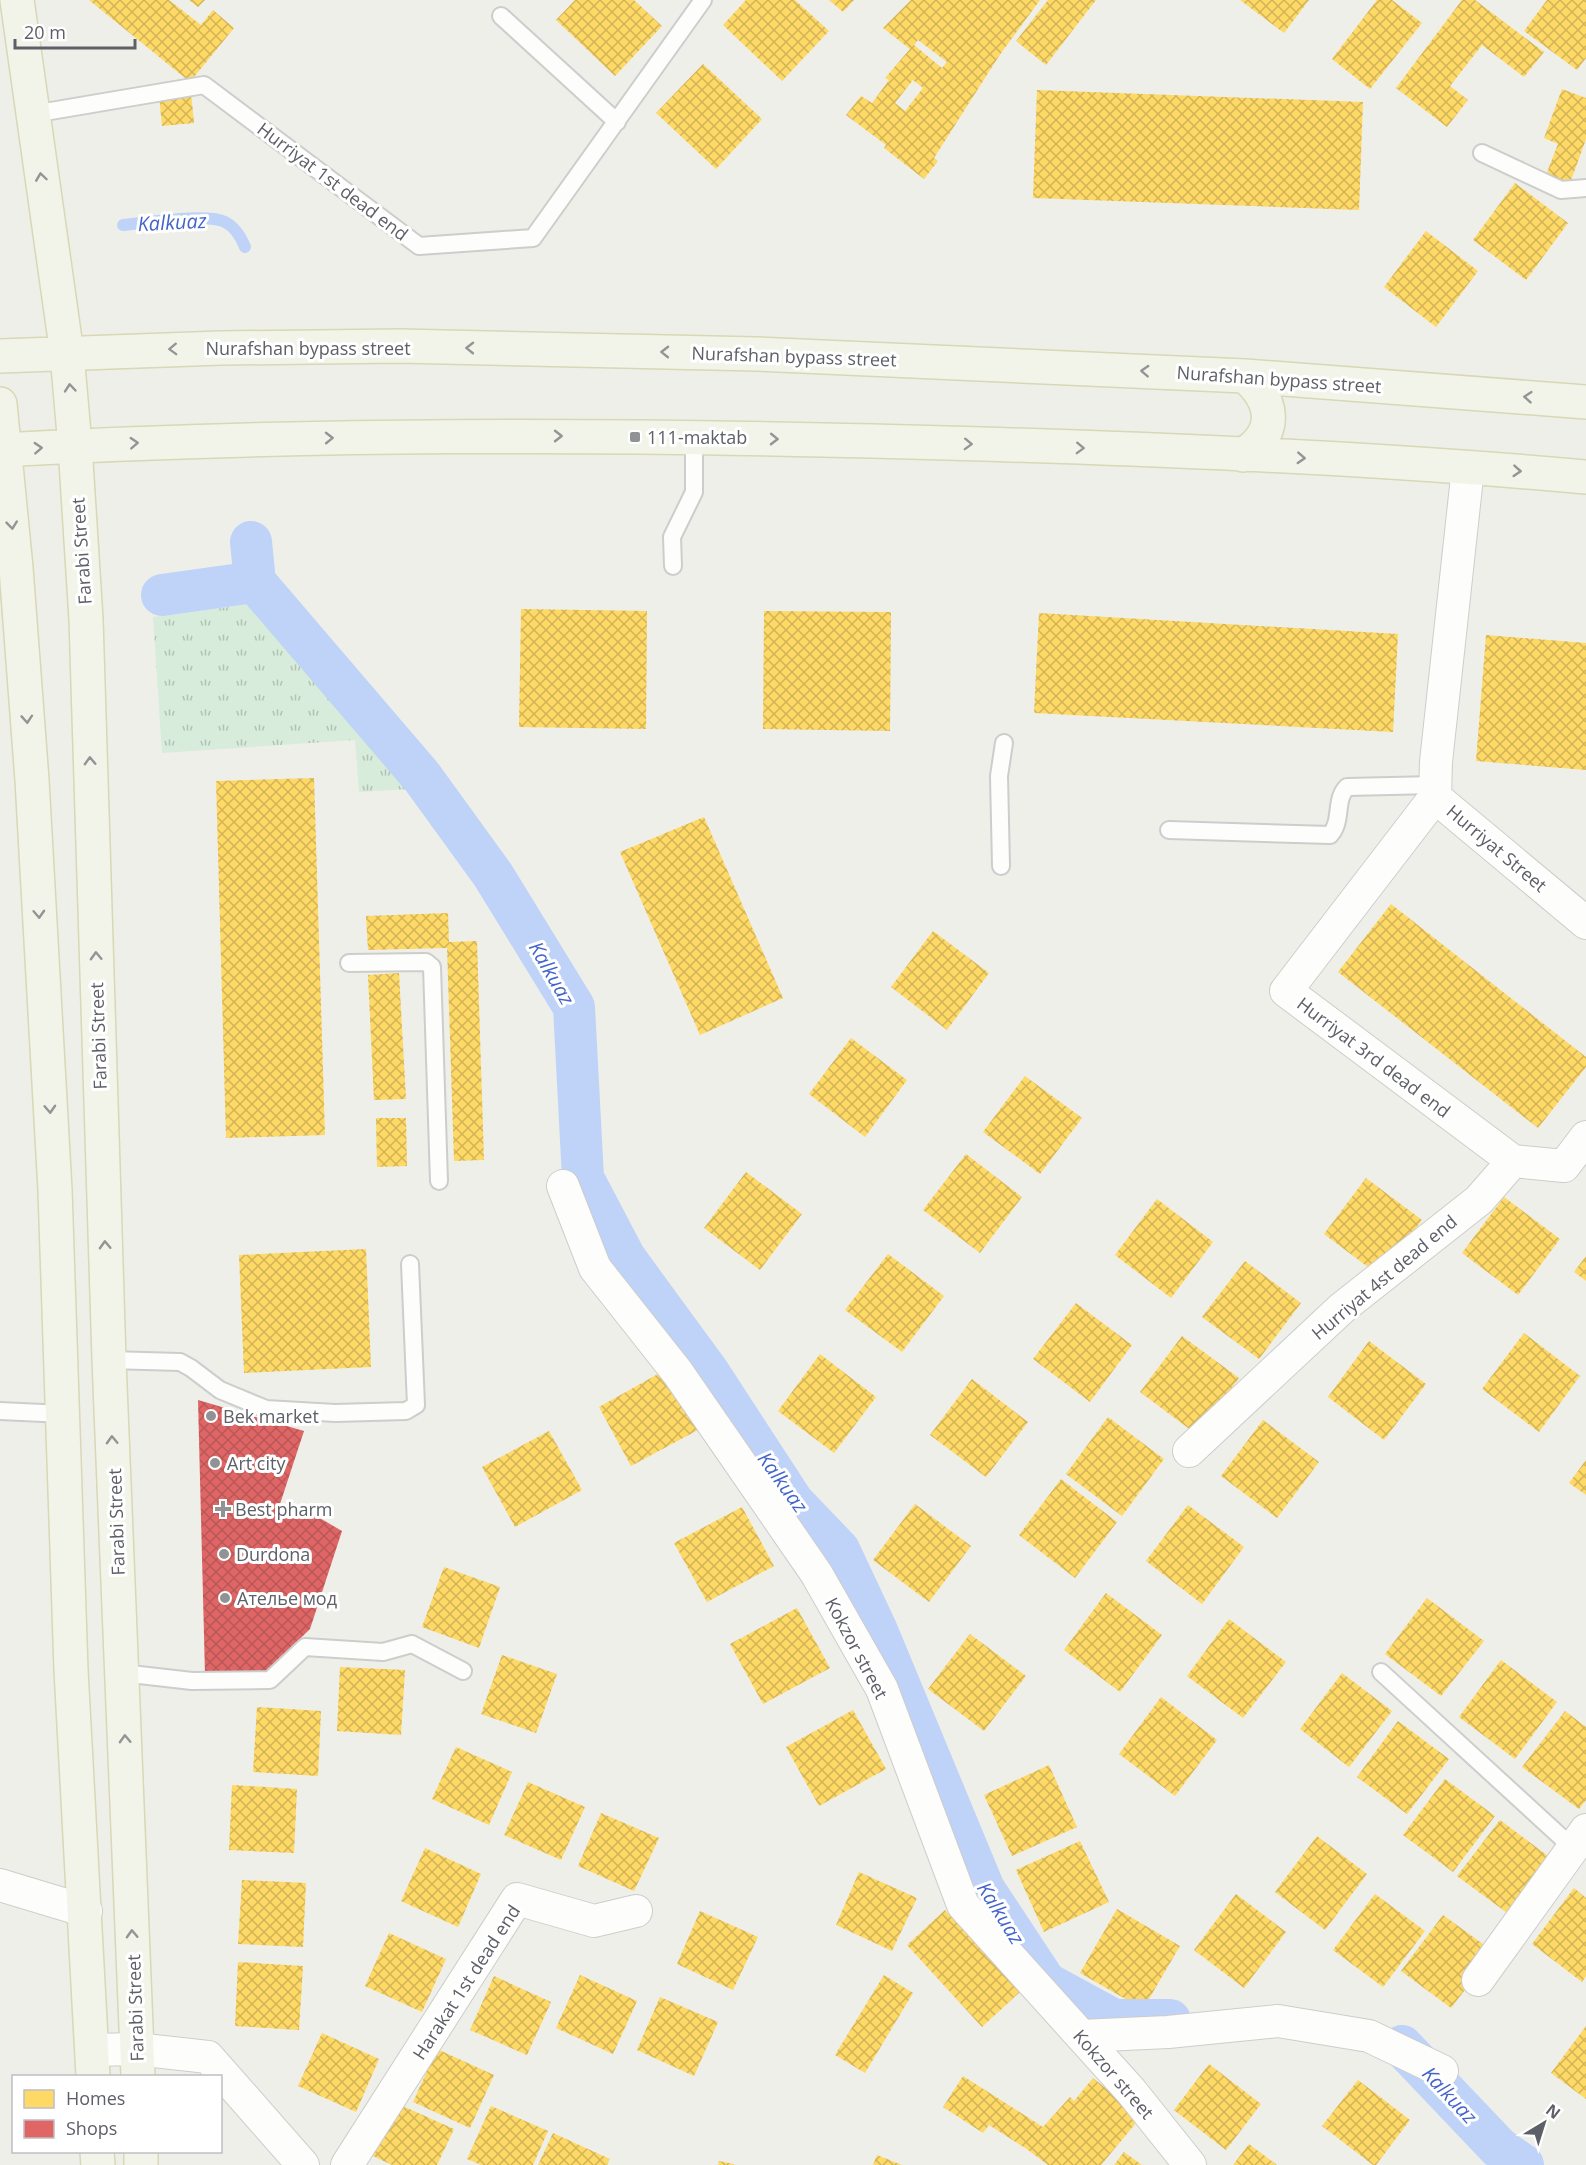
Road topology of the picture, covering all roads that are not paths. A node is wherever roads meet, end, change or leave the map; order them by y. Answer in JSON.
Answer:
{"nodes":[{"id":1,"x":17,"y":0,"type":"edge"},
{"id":2,"x":703,"y":0,"type":"edge"},
{"id":3,"x":501,"y":16,"type":"dead end"},
{"id":4,"x":33,"y":114,"type":"junction"},
{"id":5,"x":617,"y":122,"type":"junction"},
{"id":6,"x":1482,"y":153,"type":"dead end"},
{"id":7,"x":1586,"y":188,"type":"edge"},
{"id":8,"x":67,"y":354,"type":"junction"},
{"id":9,"x":0,"y":356,"type":"edge"},
{"id":10,"x":1245,"y":376,"type":"junction"},
{"id":11,"x":1586,"y":402,"type":"edge"},
{"id":12,"x":0,"y":404,"type":"edge"},
{"id":13,"x":694,"y":438,"type":"junction"},
{"id":14,"x":75,"y":446,"type":"junction"},
{"id":15,"x":2,"y":450,"type":"edge"},
{"id":16,"x":1243,"y":455,"type":"junction"},
{"id":17,"x":1468,"y":468,"type":"junction"},
{"id":18,"x":1586,"y":477,"type":"edge"},
{"id":19,"x":673,"y":566,"type":"dead end"},
{"id":20,"x":1004,"y":743,"type":"dead end"},
{"id":21,"x":1435,"y":781,"type":"junction"},
{"id":22,"x":1169,"y":830,"type":"dead end"},
{"id":23,"x":1001,"y":866,"type":"dead end"},
{"id":24,"x":1586,"y":923,"type":"edge"},
{"id":25,"x":349,"y":963,"type":"dead end"},
{"id":26,"x":1586,"y":1137,"type":"edge"},
{"id":27,"x":1513,"y":1161,"type":"junction"},
{"id":28,"x":439,"y":1181,"type":"dead end"},
{"id":29,"x":563,"y":1186,"type":"dead end"},
{"id":30,"x":410,"y":1264,"type":"dead end"},
{"id":31,"x":109,"y":1360,"type":"junction"},
{"id":32,"x":0,"y":1411,"type":"edge"},
{"id":33,"x":64,"y":1414,"type":"junction"},
{"id":34,"x":1189,"y":1451,"type":"dead end"},
{"id":35,"x":463,"y":1671,"type":"dead end"},
{"id":36,"x":1381,"y":1672,"type":"dead end"},
{"id":37,"x":122,"y":1673,"type":"junction"},
{"id":38,"x":1580,"y":1839,"type":"edge"},
{"id":39,"x":0,"y":1885,"type":"edge"},
{"id":40,"x":86,"y":1911,"type":"junction"},
{"id":41,"x":636,"y":1911,"type":"dead end"},
{"id":42,"x":1478,"y":1980,"type":"dead end"},
{"id":43,"x":1081,"y":2036,"type":"junction"},
{"id":44,"x":92,"y":2063,"type":"edge"},
{"id":45,"x":137,"y":2063,"type":"edge"},
{"id":46,"x":1442,"y":2071,"type":"dead end"},
{"id":47,"x":303,"y":2165,"type":"edge"},
{"id":48,"x":347,"y":2165,"type":"edge"},
{"id":49,"x":1190,"y":2165,"type":"edge"}],
"edges":[{"from":1,"to":4,"type":"main road","name":"Farabi Street"},
{"from":2,"to":5,"type":"lane","name":"Hurriyat 1st dead end"},
{"from":3,"to":5,"type":"lane"},
{"from":4,"to":5,"type":"lane","name":"Hurriyat 1st dead end"},
{"from":8,"to":4,"type":"main road","name":"Farabi Street","one_way":true},
{"from":6,"to":7,"type":"lane"},
{"from":8,"to":9,"type":"main road","name":"Nurafshan bypass street"},
{"from":10,"to":8,"type":"main road","name":"Nurafshan bypass street","one_way":true},
{"from":14,"to":8,"type":"main road","name":"Farabi Street","one_way":true},
{"from":11,"to":10,"type":"main road","name":"Nurafshan bypass street","one_way":true},
{"from":10,"to":16,"type":"main road"},
{"from":12,"to":15,"type":"main road"},
{"from":14,"to":13,"type":"main road","one_way":true},
{"from":13,"to":16,"type":"main road","one_way":true},
{"from":13,"to":19,"type":"lane"},
{"from":15,"to":14,"type":"main road","one_way":true},
{"from":31,"to":14,"type":"main road","name":"Farabi Street","one_way":true},
{"from":15,"to":33,"type":"main road","one_way":true},
{"from":16,"to":17,"type":"main road","one_way":true},
{"from":17,"to":18,"type":"main road","one_way":true},
{"from":17,"to":21,"type":"street"},
{"from":20,"to":23,"type":"lane"},
{"from":21,"to":22,"type":"lane"},
{"from":21,"to":24,"type":"street","name":"Hurriyat Street"},
{"from":21,"to":27,"type":"street","name":"Hurriyat 3rd dead end"},
{"from":25,"to":28,"type":"lane"},
{"from":26,"to":27,"type":"street"},
{"from":27,"to":34,"type":"street","name":"Hurriyat 4st dead end"},
{"from":29,"to":43,"type":"street","name":"Kokzor street"},
{"from":30,"to":31,"type":"lane"},
{"from":37,"to":31,"type":"main road","name":"Farabi Street","one_way":true},
{"from":32,"to":33,"type":"lane"},
{"from":33,"to":40,"type":"main road"},
{"from":35,"to":37,"type":"lane"},
{"from":36,"to":38,"type":"lane"},
{"from":45,"to":37,"type":"main road","name":"Farabi Street","one_way":true},
{"from":38,"to":42,"type":"street"},
{"from":39,"to":40,"type":"street"},
{"from":40,"to":44,"type":"main road"},
{"from":41,"to":48,"type":"street","name":"Harakat 1st dead end"},
{"from":43,"to":46,"type":"street"},
{"from":43,"to":49,"type":"street","name":"Kokzor street"},
{"from":44,"to":45,"type":"street"},
{"from":45,"to":47,"type":"street"}]}
